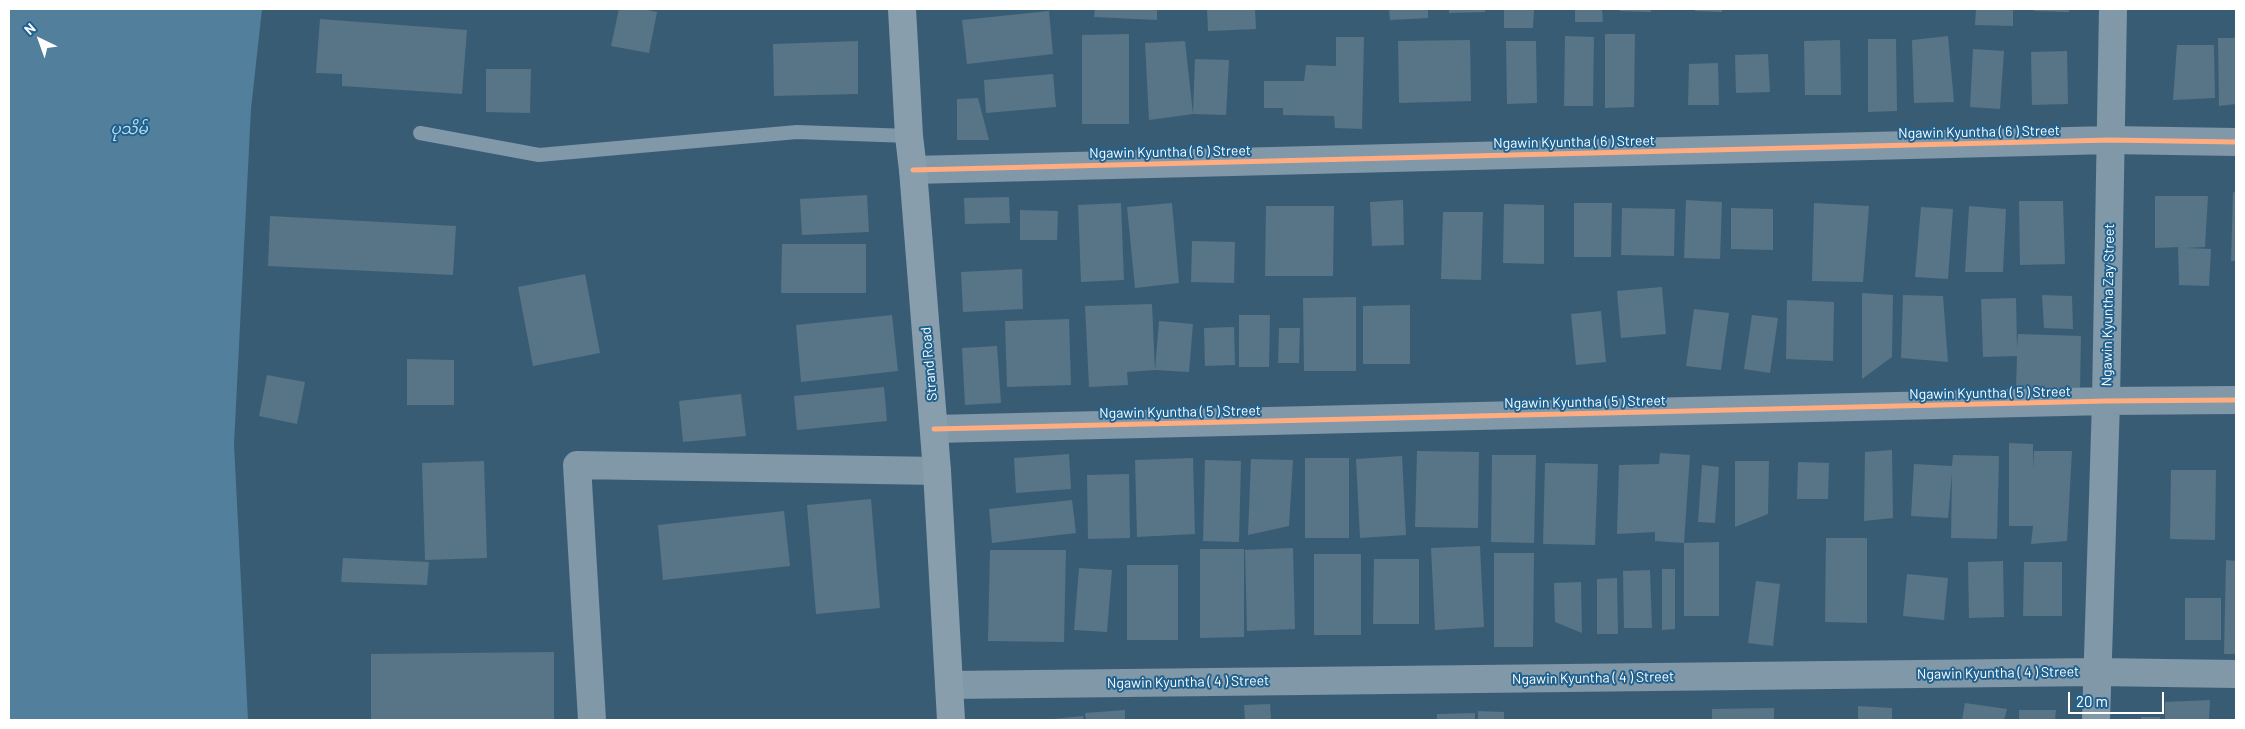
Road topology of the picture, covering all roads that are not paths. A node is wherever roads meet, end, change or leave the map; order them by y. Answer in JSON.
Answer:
{"nodes":[{"id":1,"x":902,"y":9,"type":"edge"},
{"id":2,"x":2112,"y":9,"type":"edge"},
{"id":3,"x":420,"y":133,"type":"dead end"},
{"id":4,"x":908,"y":136,"type":"junction"},
{"id":5,"x":2110,"y":140,"type":"junction"},
{"id":6,"x":2236,"y":142,"type":"edge"},
{"id":7,"x":913,"y":170,"type":"junction"},
{"id":8,"x":2236,"y":400,"type":"edge"},
{"id":9,"x":2106,"y":401,"type":"junction"},
{"id":10,"x":934,"y":429,"type":"junction"},
{"id":11,"x":937,"y":471,"type":"junction"},
{"id":12,"x":2096,"y":672,"type":"junction"},
{"id":13,"x":2236,"y":674,"type":"edge"},
{"id":14,"x":949,"y":685,"type":"junction"},
{"id":15,"x":592,"y":720,"type":"edge"},
{"id":16,"x":951,"y":720,"type":"edge"},
{"id":17,"x":2096,"y":720,"type":"edge"}],
"edges":[{"from":1,"to":4,"type":"main road","name":"Strand Road"},
{"from":2,"to":5,"type":"street","name":"Ngawin Kyuntha Zay Street"},
{"from":3,"to":4,"type":"lane"},
{"from":4,"to":7,"type":"main road","name":"Strand Road"},
{"from":5,"to":6,"type":"street","name":"Ngawin Kyuntha ( 6 ) Street"},
{"from":5,"to":7,"type":"street","name":"Ngawin Kyuntha ( 6 ) Street"},
{"from":5,"to":9,"type":"street","name":"Ngawin Kyuntha Zay Street"},
{"from":7,"to":10,"type":"main road","name":"Strand Road"},
{"from":8,"to":9,"type":"street","name":"Ngawin Kyuntha ( 5 ) Street"},
{"from":9,"to":10,"type":"street","name":"Ngawin Kyuntha ( 5 ) Street"},
{"from":9,"to":12,"type":"street","name":"Ngawin Kyuntha Zay Street"},
{"from":10,"to":11,"type":"main road","name":"Strand Road"},
{"from":11,"to":14,"type":"main road","name":"Strand Road"},
{"from":11,"to":15,"type":"street"},
{"from":12,"to":13,"type":"street","name":"Ngawin Kyuntha ( 4 ) Street"},
{"from":12,"to":14,"type":"street","name":"Ngawin Kyuntha ( 4 ) Street"},
{"from":12,"to":17,"type":"street","name":"Ngawin Kyuntha Zay Street"},
{"from":14,"to":16,"type":"main road","name":"Strand Road"}]}
